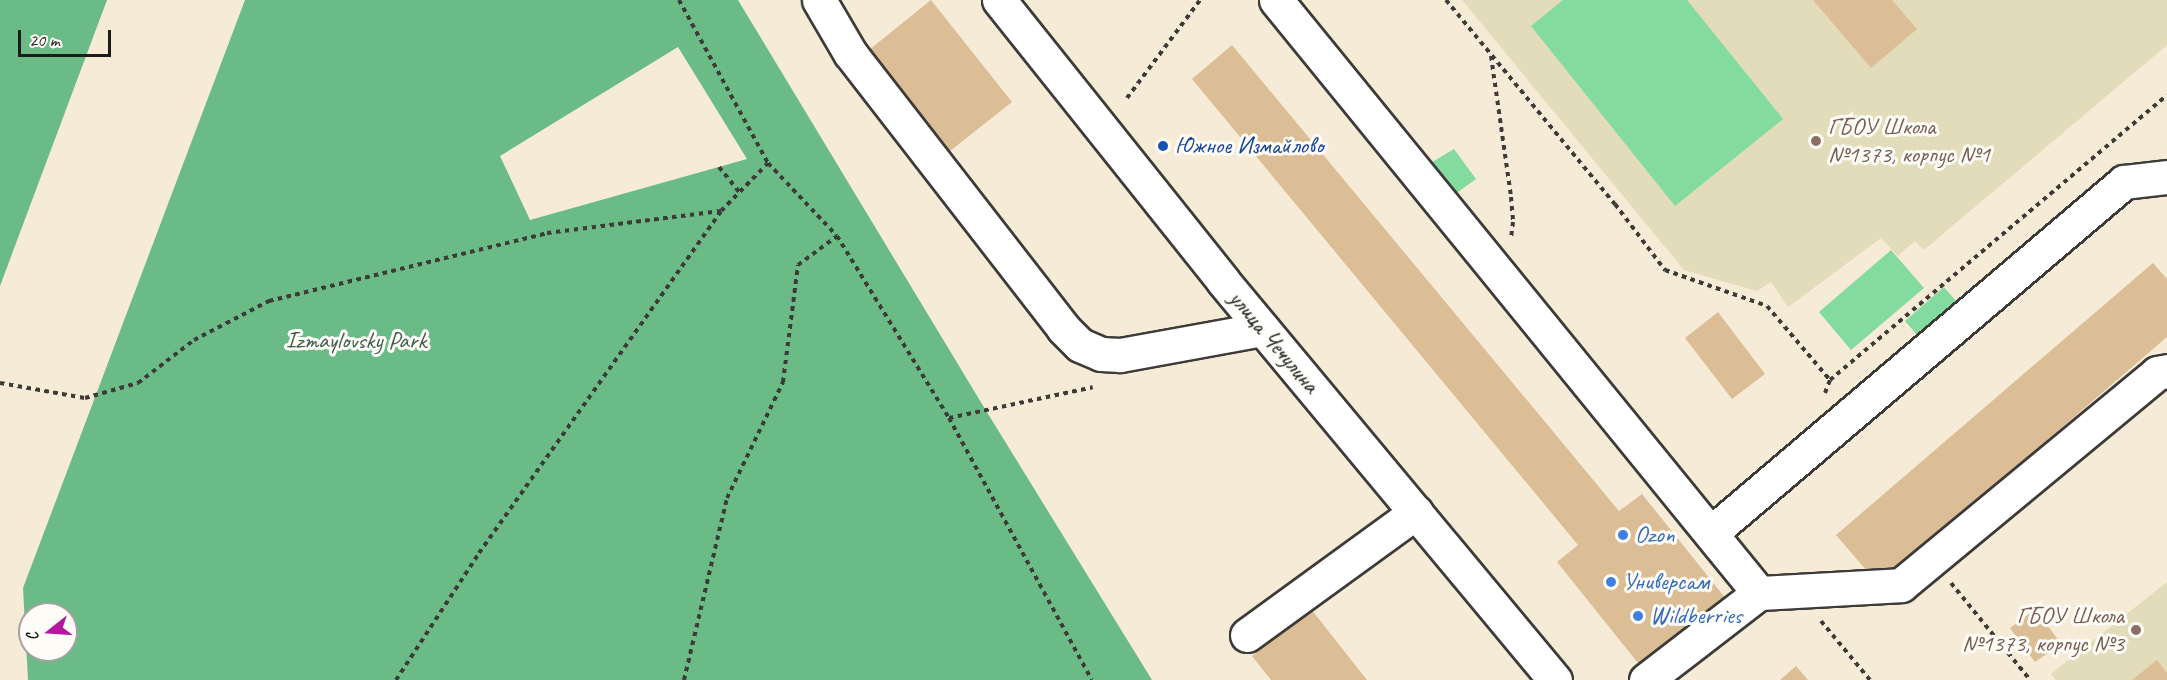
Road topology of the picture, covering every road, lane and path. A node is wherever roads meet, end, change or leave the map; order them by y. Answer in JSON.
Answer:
{"nodes":[{"id":1,"x":679,"y":0,"type":"edge"},
{"id":2,"x":819,"y":0,"type":"edge"},
{"id":3,"x":999,"y":0,"type":"edge"},
{"id":4,"x":1200,"y":0,"type":"edge"},
{"id":5,"x":1276,"y":0,"type":"edge"},
{"id":6,"x":1446,"y":0,"type":"edge"},
{"id":7,"x":1491,"y":55,"type":"junction"},
{"id":8,"x":2167,"y":96,"type":"edge"},
{"id":9,"x":1127,"y":98,"type":"dead end"},
{"id":10,"x":768,"y":163,"type":"junction"},
{"id":11,"x":719,"y":167,"type":"dead end"},
{"id":12,"x":2167,"y":177,"type":"edge"},
{"id":13,"x":739,"y":192,"type":"junction"},
{"id":14,"x":721,"y":211,"type":"junction"},
{"id":15,"x":837,"y":236,"type":"junction"},
{"id":16,"x":1498,"y":272,"type":"junction"},
{"id":17,"x":1223,"y":281,"type":"junction"},
{"id":18,"x":1263,"y":329,"type":"junction"},
{"id":19,"x":1213,"y":337,"type":"junction"},
{"id":20,"x":2167,"y":371,"type":"edge"},
{"id":21,"x":1830,"y":380,"type":"junction"},
{"id":22,"x":0,"y":383,"type":"edge"},
{"id":23,"x":1823,"y":401,"type":"dead end"},
{"id":24,"x":1416,"y":512,"type":"junction"},
{"id":25,"x":1711,"y":533,"type":"junction"},
{"id":26,"x":1932,"y":560,"type":"junction"},
{"id":27,"x":1796,"y":591,"type":"junction"},
{"id":28,"x":1759,"y":593,"type":"junction"},
{"id":29,"x":1247,"y":635,"type":"dead end"},
{"id":30,"x":1666,"y":674,"type":"edge"},
{"id":31,"x":396,"y":680,"type":"edge"},
{"id":32,"x":684,"y":680,"type":"edge"},
{"id":33,"x":1092,"y":680,"type":"edge"},
{"id":34,"x":1555,"y":680,"type":"edge"},
{"id":35,"x":1870,"y":680,"type":"edge"},
{"id":36,"x":2030,"y":680,"type":"edge"}],
"edges":[{"from":1,"to":10,"type":"path"},
{"from":2,"to":19,"type":"street"},
{"from":3,"to":17,"type":"street","name":"улица Чечулина"},
{"from":4,"to":9,"type":"path"},
{"from":5,"to":16,"type":"street"},
{"from":6,"to":7,"type":"path"},
{"from":7,"to":16,"type":"path"},
{"from":7,"to":21,"type":"path"},
{"from":8,"to":21,"type":"path"},
{"from":10,"to":13,"type":"path"},
{"from":10,"to":15,"type":"path"},
{"from":11,"to":13,"type":"path"},
{"from":12,"to":25,"type":"street"},
{"from":13,"to":14,"type":"path"},
{"from":14,"to":22,"type":"path"},
{"from":14,"to":31,"type":"path"},
{"from":15,"to":32,"type":"path"},
{"from":15,"to":33,"type":"path"},
{"from":16,"to":25,"type":"street"},
{"from":17,"to":18,"type":"street","name":"улица Чечулина"},
{"from":17,"to":19,"type":"street"},
{"from":18,"to":19,"type":"street"},
{"from":18,"to":24,"type":"street","name":"улица Чечулина"},
{"from":20,"to":26,"type":"street"},
{"from":21,"to":23,"type":"path"},
{"from":24,"to":29,"type":"street"},
{"from":24,"to":34,"type":"street","name":"улица Чечулина"},
{"from":25,"to":28,"type":"street"},
{"from":26,"to":27,"type":"street"},
{"from":26,"to":36,"type":"path"},
{"from":27,"to":28,"type":"street"},
{"from":27,"to":35,"type":"path"},
{"from":28,"to":30,"type":"street"}]}
